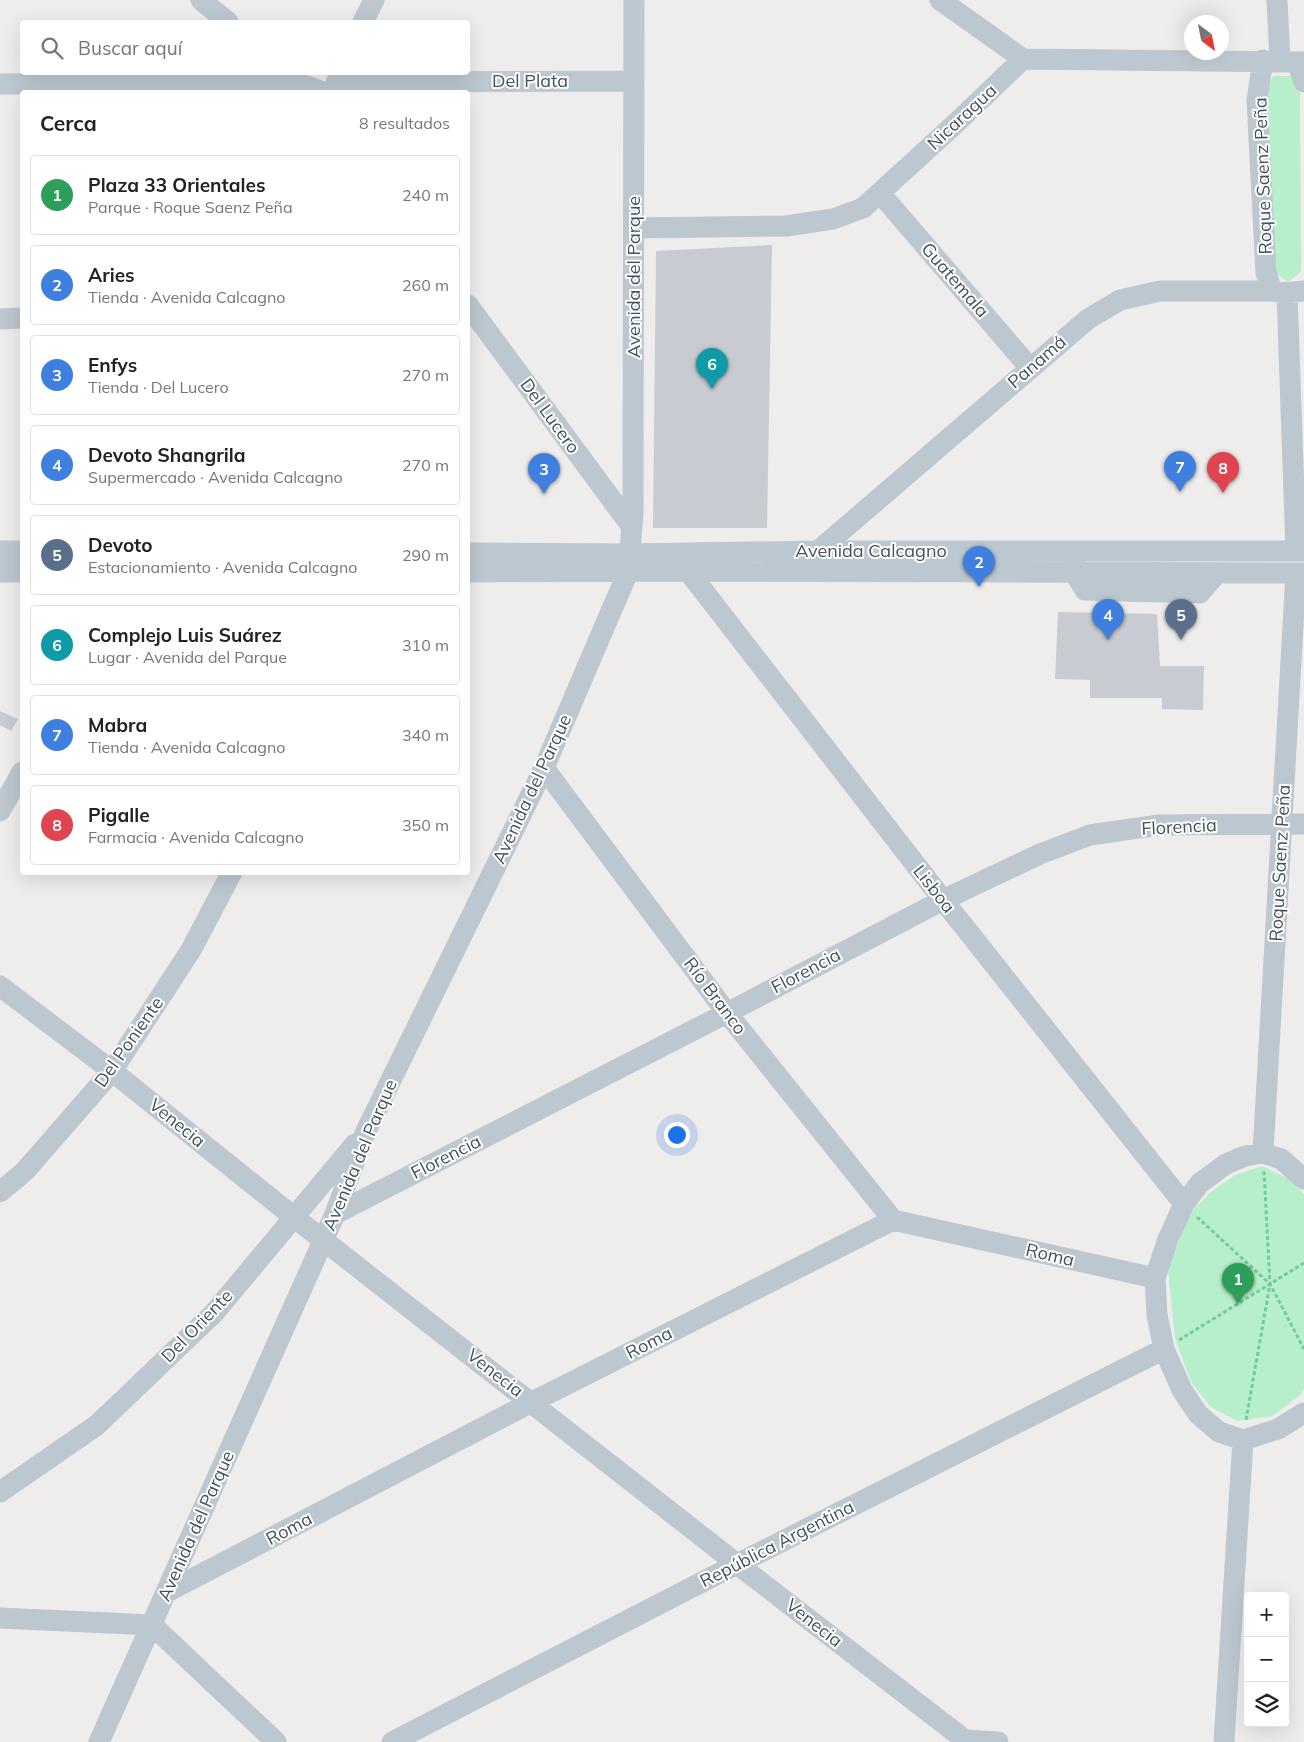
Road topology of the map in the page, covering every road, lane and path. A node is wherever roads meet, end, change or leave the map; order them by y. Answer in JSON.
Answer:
{"nodes":[{"id":1,"x":201,"y":0,"type":"edge"},
{"id":2,"x":374,"y":0,"type":"edge"},
{"id":3,"x":634,"y":0,"type":"edge"},
{"id":4,"x":941,"y":0,"type":"edge"},
{"id":5,"x":1277,"y":0,"type":"edge"},
{"id":6,"x":226,"y":20,"type":"edge"},
{"id":7,"x":364,"y":20,"type":"edge"},
{"id":8,"x":1022,"y":59,"type":"junction"},
{"id":9,"x":1286,"y":61,"type":"edge"},
{"id":10,"x":293,"y":78,"type":"edge"},
{"id":11,"x":634,"y":81,"type":"junction"},
{"id":12,"x":1304,"y":82,"type":"edge"},
{"id":13,"x":0,"y":84,"type":"edge"},
{"id":14,"x":333,"y":85,"type":"edge"},
{"id":15,"x":880,"y":193,"type":"junction"},
{"id":16,"x":635,"y":228,"type":"junction"},
{"id":17,"x":1294,"y":291,"type":"edge"},
{"id":18,"x":470,"y":308,"type":"edge"},
{"id":19,"x":0,"y":318,"type":"edge"},
{"id":20,"x":20,"y":318,"type":"edge"},
{"id":21,"x":1030,"y":368,"type":"junction"},
{"id":22,"x":632,"y":527,"type":"junction"},
{"id":23,"x":0,"y":551,"type":"edge"},
{"id":24,"x":20,"y":551,"type":"edge"},
{"id":25,"x":818,"y":551,"type":"junction"},
{"id":26,"x":1075,"y":551,"type":"junction"},
{"id":27,"x":470,"y":553,"type":"edge"},
{"id":28,"x":1301,"y":562,"type":"edge"},
{"id":29,"x":628,"y":563,"type":"junction"},
{"id":30,"x":688,"y":571,"type":"junction"},
{"id":31,"x":0,"y":572,"type":"edge"},
{"id":32,"x":20,"y":572,"type":"edge"},
{"id":33,"x":470,"y":572,"type":"edge"},
{"id":34,"x":1074,"y":572,"type":"junction"},
{"id":35,"x":544,"y":768,"type":"junction"},
{"id":36,"x":20,"y":776,"type":"edge"},
{"id":37,"x":0,"y":811,"type":"edge"},
{"id":38,"x":1283,"y":824,"type":"junction"},
{"id":39,"x":1304,"y":824,"type":"edge"},
{"id":40,"x":230,"y":875,"type":"edge"},
{"id":41,"x":943,"y":900,"type":"junction"},
{"id":42,"x":0,"y":986,"type":"edge"},
{"id":43,"x":727,"y":1013,"type":"junction"},
{"id":44,"x":112,"y":1071,"type":"junction"},
{"id":45,"x":366,"y":1131,"type":"junction"},
{"id":46,"x":1264,"y":1153,"type":"junction"},
{"id":47,"x":1304,"y":1179,"type":"edge"},
{"id":48,"x":0,"y":1192,"type":"edge"},
{"id":49,"x":1184,"y":1204,"type":"junction"},
{"id":50,"x":335,"y":1214,"type":"junction"},
{"id":51,"x":295,"y":1218,"type":"junction"},
{"id":52,"x":893,"y":1220,"type":"junction"},
{"id":53,"x":324,"y":1239,"type":"junction"},
{"id":54,"x":1304,"y":1263,"type":"edge"},
{"id":55,"x":1155,"y":1278,"type":"junction"},
{"id":56,"x":1270,"y":1284,"type":"junction"},
{"id":57,"x":1304,"y":1348,"type":"edge"},
{"id":58,"x":1164,"y":1349,"type":"junction"},
{"id":59,"x":532,"y":1402,"type":"junction"},
{"id":60,"x":1304,"y":1413,"type":"edge"},
{"id":61,"x":1243,"y":1440,"type":"junction"},
{"id":62,"x":0,"y":1492,"type":"edge"},
{"id":63,"x":737,"y":1564,"type":"junction"},
{"id":64,"x":167,"y":1592,"type":"junction"},
{"id":65,"x":0,"y":1618,"type":"edge"},
{"id":66,"x":152,"y":1625,"type":"junction"},
{"id":67,"x":963,"y":1741,"type":"edge"},
{"id":68,"x":99,"y":1742,"type":"edge"},
{"id":69,"x":276,"y":1742,"type":"edge"},
{"id":70,"x":392,"y":1742,"type":"edge"},
{"id":71,"x":998,"y":1742,"type":"edge"},
{"id":72,"x":1224,"y":1742,"type":"edge"}],
"edges":[{"from":1,"to":6,"type":"street"},
{"from":2,"to":7,"type":"street"},
{"from":3,"to":11,"type":"street","name":"Avenida del Parque"},
{"from":4,"to":8,"type":"street"},
{"from":5,"to":9,"type":"street","name":"Roque Saenz Peña"},
{"from":8,"to":9,"type":"street"},
{"from":8,"to":15,"type":"street","name":"Nicaragua"},
{"from":9,"to":12,"type":"street","name":"Roque Saenz Peña"},
{"from":9,"to":17,"type":"street","name":"Roque Saenz Peña"},
{"from":10,"to":13,"type":"street","name":"Del Plata"},
{"from":10,"to":14,"type":"street","name":"Del Plata"},
{"from":11,"to":14,"type":"street","name":"Del Plata"},
{"from":11,"to":16,"type":"street","name":"Avenida del Parque"},
{"from":15,"to":16,"type":"street","name":"Nicaragua"},
{"from":15,"to":21,"type":"street","name":"Guatemala"},
{"from":16,"to":22,"type":"street","name":"Avenida del Parque"},
{"from":17,"to":21,"type":"street","name":"Panamá"},
{"from":17,"to":28,"type":"street","name":"Roque Saenz Peña"},
{"from":18,"to":22,"type":"street","name":"Del Lucero"},
{"from":19,"to":20,"type":"street"},
{"from":21,"to":25,"type":"street","name":"Panamá"},
{"from":22,"to":29,"type":"street","name":"Avenida del Parque"},
{"from":23,"to":24,"type":"street"},
{"from":25,"to":26,"type":"street","name":"Avenida Calcagno"},
{"from":25,"to":29,"type":"street","name":"Avenida Calcagno"},
{"from":26,"to":28,"type":"street","name":"Avenida Calcagno"},
{"from":26,"to":34,"type":"street"},
{"from":27,"to":29,"type":"street","name":"Avenida Calcagno"},
{"from":28,"to":34,"type":"street","name":"Avenida Calcagno"},
{"from":28,"to":38,"type":"street","name":"Roque Saenz Peña"},
{"from":29,"to":30,"type":"street","name":"Avenida Calcagno"},
{"from":29,"to":33,"type":"street","name":"Avenida Calcagno"},
{"from":29,"to":35,"type":"street","name":"Avenida del Parque"},
{"from":30,"to":34,"type":"street","name":"Avenida Calcagno"},
{"from":30,"to":41,"type":"street","name":"Lisboa"},
{"from":31,"to":32,"type":"street"},
{"from":35,"to":43,"type":"street","name":"Río Branco"},
{"from":35,"to":45,"type":"street","name":"Avenida del Parque"},
{"from":36,"to":37,"type":"street"},
{"from":38,"to":39,"type":"street","name":"Florencia"},
{"from":38,"to":41,"type":"street","name":"Florencia"},
{"from":38,"to":46,"type":"street","name":"Roque Saenz Peña"},
{"from":40,"to":44,"type":"street","name":"Del Poniente"},
{"from":41,"to":43,"type":"street","name":"Florencia"},
{"from":41,"to":49,"type":"street","name":"Lisboa"},
{"from":42,"to":44,"type":"street","name":"Venecia"},
{"from":43,"to":50,"type":"street","name":"Florencia"},
{"from":43,"to":52,"type":"street","name":"Río Branco"},
{"from":44,"to":48,"type":"street","name":"Del Poniente"},
{"from":44,"to":51,"type":"street","name":"Venecia"},
{"from":45,"to":50,"type":"street","name":"Avenida del Parque"},
{"from":45,"to":51,"type":"street","name":"Del Oriente"},
{"from":46,"to":47,"type":"street"},
{"from":46,"to":49,"type":"street"},
{"from":46,"to":56,"type":"path"},
{"from":49,"to":55,"type":"street"},
{"from":49,"to":56,"type":"path"},
{"from":50,"to":53,"type":"street","name":"Avenida del Parque"},
{"from":51,"to":53,"type":"street","name":"Venecia"},
{"from":51,"to":62,"type":"street","name":"Del Oriente"},
{"from":52,"to":55,"type":"street","name":"Roma"},
{"from":52,"to":59,"type":"street","name":"Roma"},
{"from":53,"to":59,"type":"street","name":"Venecia"},
{"from":53,"to":64,"type":"street","name":"Avenida del Parque"},
{"from":54,"to":56,"type":"path"},
{"from":55,"to":58,"type":"street"},
{"from":56,"to":57,"type":"path"},
{"from":56,"to":58,"type":"path"},
{"from":56,"to":61,"type":"path"},
{"from":58,"to":61,"type":"street"},
{"from":58,"to":63,"type":"street","name":"República Argentina"},
{"from":59,"to":63,"type":"street","name":"Venecia"},
{"from":59,"to":64,"type":"street","name":"Roma"},
{"from":60,"to":61,"type":"street"},
{"from":61,"to":72,"type":"street"},
{"from":63,"to":67,"type":"street","name":"Venecia"},
{"from":63,"to":70,"type":"street","name":"República Argentina"},
{"from":64,"to":66,"type":"street","name":"Avenida del Parque"},
{"from":65,"to":66,"type":"street"},
{"from":66,"to":68,"type":"street","name":"Avenida del Parque"},
{"from":66,"to":69,"type":"street"},
{"from":67,"to":71,"type":"street","name":"Venecia"}]}
